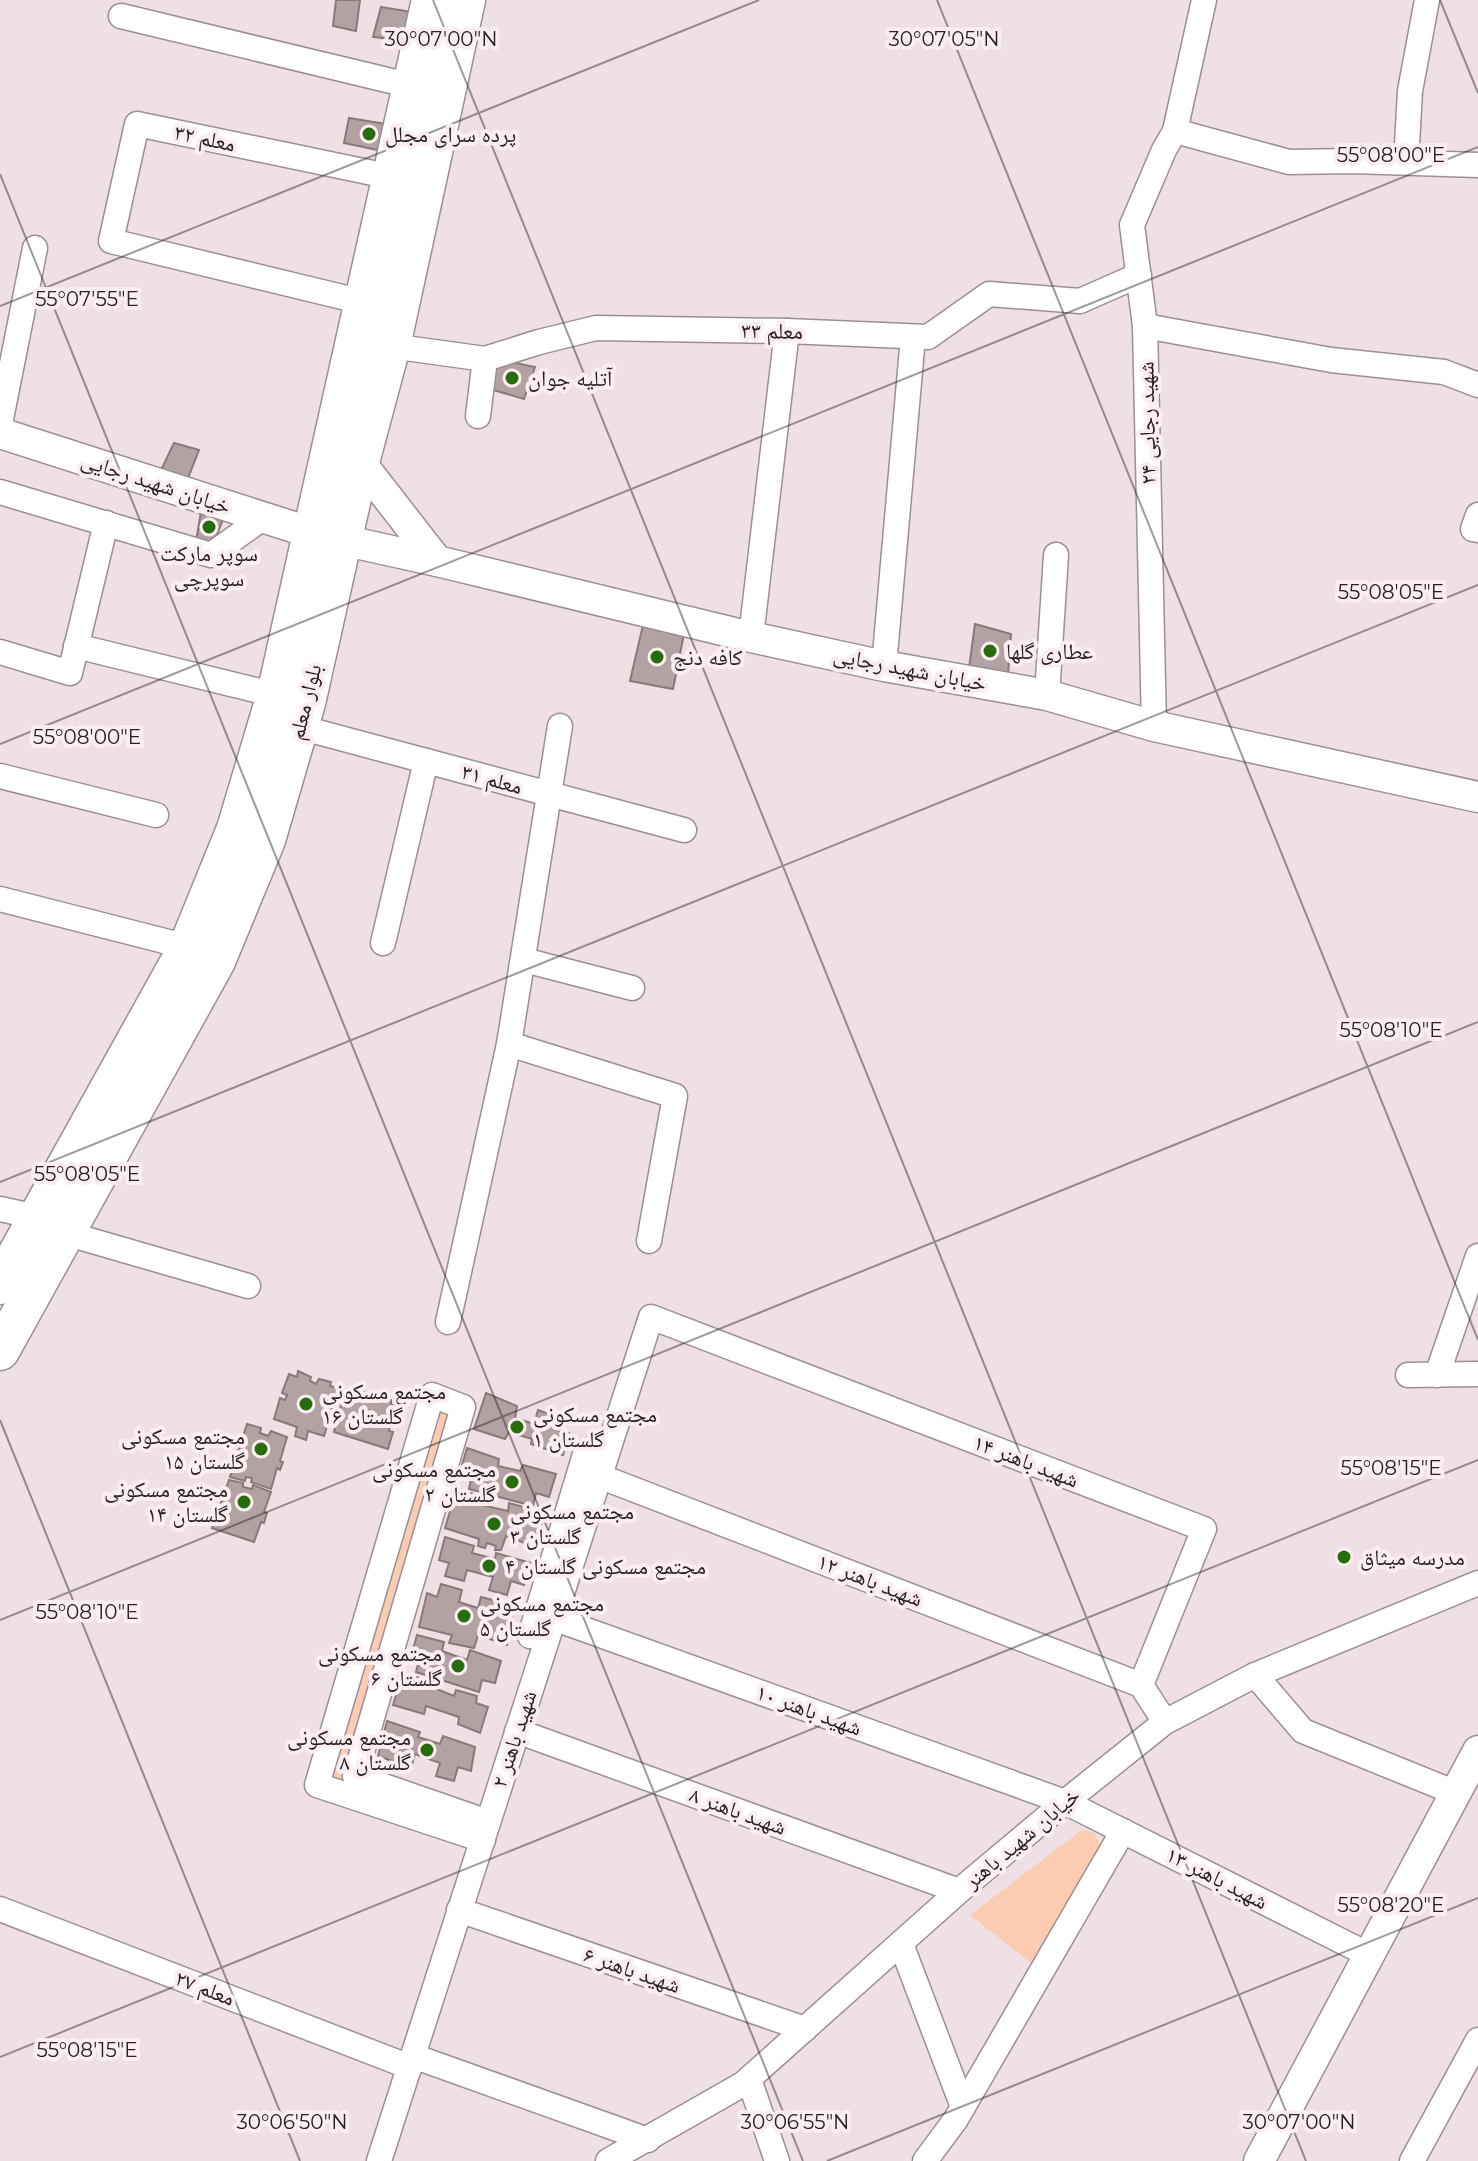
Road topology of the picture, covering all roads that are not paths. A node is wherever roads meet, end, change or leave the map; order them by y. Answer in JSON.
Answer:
{"nodes":[{"id":1,"x":431,"y":0,"type":"edge"},
{"id":2,"x":466,"y":0,"type":"edge"},
{"id":3,"x":1204,"y":0,"type":"edge"},
{"id":4,"x":1427,"y":0,"type":"edge"},
{"id":5,"x":121,"y":16,"type":"dead end"},
{"id":6,"x":412,"y":86,"type":"junction"},
{"id":7,"x":1175,"y":131,"type":"junction"},
{"id":8,"x":1406,"y":162,"type":"junction"},
{"id":9,"x":1478,"y":165,"type":"edge"},
{"id":10,"x":392,"y":177,"type":"junction"},
{"id":11,"x":35,"y":248,"type":"dead end"},
{"id":12,"x":1139,"y":275,"type":"junction"},
{"id":13,"x":363,"y":302,"type":"junction"},
{"id":14,"x":1145,"y":326,"type":"junction"},
{"id":15,"x":787,"y":331,"type":"junction"},
{"id":16,"x":913,"y":337,"type":"junction"},
{"id":17,"x":391,"y":346,"type":"junction"},
{"id":18,"x":485,"y":359,"type":"junction"},
{"id":19,"x":1478,"y":385,"type":"edge"},
{"id":20,"x":478,"y":416,"type":"dead end"},
{"id":21,"x":0,"y":424,"type":"edge"},
{"id":22,"x":0,"y":433,"type":"edge"},
{"id":23,"x":360,"y":462,"type":"junction"},
{"id":24,"x":0,"y":492,"type":"edge"},
{"id":25,"x":264,"y":517,"type":"junction"},
{"id":26,"x":106,"y":523,"type":"junction"},
{"id":27,"x":327,"y":536,"type":"junction"},
{"id":28,"x":1056,"y":555,"type":"dead end"},
{"id":29,"x":437,"y":561,"type":"junction"},
{"id":30,"x":751,"y":637,"type":"junction"},
{"id":31,"x":76,"y":646,"type":"junction"},
{"id":32,"x":0,"y":652,"type":"edge"},
{"id":33,"x":884,"y":666,"type":"junction"},
{"id":34,"x":276,"y":695,"type":"junction"},
{"id":35,"x":1047,"y":695,"type":"junction"},
{"id":36,"x":560,"y":726,"type":"dead end"},
{"id":37,"x":1154,"y":726,"type":"junction"},
{"id":38,"x":299,"y":727,"type":"junction"},
{"id":39,"x":426,"y":761,"type":"junction"},
{"id":40,"x":0,"y":776,"type":"edge"},
{"id":41,"x":550,"y":794,"type":"junction"},
{"id":42,"x":1478,"y":797,"type":"edge"},
{"id":43,"x":156,"y":815,"type":"dead end"},
{"id":44,"x":684,"y":830,"type":"dead end"},
{"id":45,"x":0,"y":899,"type":"edge"},
{"id":46,"x":383,"y":943,"type":"dead end"},
{"id":47,"x":188,"y":947,"type":"junction"},
{"id":48,"x":524,"y":960,"type":"junction"},
{"id":49,"x":632,"y":988,"type":"dead end"},
{"id":50,"x":509,"y":1044,"type":"junction"},
{"id":51,"x":0,"y":1209,"type":"edge"},
{"id":52,"x":51,"y":1225,"type":"junction"},
{"id":53,"x":649,"y":1241,"type":"dead end"},
{"id":54,"x":1478,"y":1256,"type":"edge"},
{"id":55,"x":1,"y":1283,"type":"edge"},
{"id":56,"x":248,"y":1286,"type":"dead end"},
{"id":57,"x":651,"y":1317,"type":"joint"},
{"id":58,"x":448,"y":1322,"type":"dead end"},
{"id":59,"x":0,"y":1351,"type":"edge"},
{"id":60,"x":1478,"y":1374,"type":"edge"},
{"id":61,"x":1408,"y":1375,"type":"dead end"},
{"id":62,"x":1437,"y":1375,"type":"junction"},
{"id":63,"x":586,"y":1451,"type":"dead end"},
{"id":64,"x":599,"y":1476,"type":"junction"},
{"id":65,"x":1478,"y":1583,"type":"edge"},
{"id":66,"x":553,"y":1618,"type":"junction"},
{"id":67,"x":1255,"y":1675,"type":"junction"},
{"id":68,"x":1141,"y":1685,"type":"junction"},
{"id":69,"x":1165,"y":1722,"type":"junction"},
{"id":70,"x":517,"y":1731,"type":"junction"},
{"id":71,"x":1470,"y":1773,"type":"edge"},
{"id":72,"x":352,"y":1786,"type":"junction"},
{"id":73,"x":1065,"y":1802,"type":"junction"},
{"id":74,"x":482,"y":1827,"type":"junction"},
{"id":75,"x":1123,"y":1831,"type":"junction"},
{"id":76,"x":959,"y":1891,"type":"junction"},
{"id":77,"x":0,"y":1909,"type":"edge"},
{"id":78,"x":459,"y":1910,"type":"junction"},
{"id":79,"x":901,"y":1944,"type":"junction"},
{"id":80,"x":1369,"y":1955,"type":"junction"},
{"id":81,"x":805,"y":2029,"type":"junction"},
{"id":82,"x":1478,"y":2040,"type":"edge"},
{"id":83,"x":412,"y":2061,"type":"junction"},
{"id":84,"x":749,"y":2079,"type":"junction"},
{"id":85,"x":963,"y":2107,"type":"junction"},
{"id":86,"x":648,"y":2140,"type":"junction"},
{"id":87,"x":379,"y":2161,"type":"edge"},
{"id":88,"x":608,"y":2161,"type":"edge"},
{"id":89,"x":777,"y":2161,"type":"edge"},
{"id":90,"x":925,"y":2161,"type":"edge"},
{"id":91,"x":1259,"y":2161,"type":"edge"},
{"id":92,"x":1412,"y":2161,"type":"edge"}],
"edges":[{"from":1,"to":6,"type":"main road","name":"بلوار معلم"},
{"from":2,"to":17,"type":"main road","name":"بلوار معلم"},
{"from":3,"to":7,"type":"street","name":"شهید رجایی ۲۴"},
{"from":4,"to":8,"type":"street"},
{"from":5,"to":6,"type":"street"},
{"from":6,"to":10,"type":"main road","name":"بلوار معلم"},
{"from":7,"to":8,"type":"street"},
{"from":7,"to":12,"type":"street","name":"شهید رجایی ۲۴"},
{"from":8,"to":9,"type":"street"},
{"from":10,"to":13,"type":"main road","name":"بلوار معلم"},
{"from":10,"to":13,"type":"street","name":"معلم ۳۲"},
{"from":11,"to":21,"type":"street"},
{"from":12,"to":14,"type":"street","name":"شهید رجایی ۲۴"},
{"from":12,"to":16,"type":"street","name":"معلم ۳۳"},
{"from":13,"to":27,"type":"main road","name":"بلوار معلم"},
{"from":14,"to":19,"type":"street"},
{"from":14,"to":37,"type":"street","name":"شهید رجایی ۲۴"},
{"from":15,"to":16,"type":"street","name":"معلم ۳۳"},
{"from":15,"to":18,"type":"street","name":"معلم ۳۳"},
{"from":15,"to":30,"type":"street"},
{"from":16,"to":33,"type":"street"},
{"from":17,"to":18,"type":"street","name":"معلم ۳۳"},
{"from":17,"to":23,"type":"main road","name":"بلوار معلم"},
{"from":18,"to":20,"type":"street"},
{"from":22,"to":25,"type":"street","name":"خیابان شهید رجایی"},
{"from":23,"to":27,"type":"main road","name":"بلوار معلم"},
{"from":23,"to":29,"type":"street"},
{"from":24,"to":26,"type":"street"},
{"from":25,"to":26,"type":"street"},
{"from":25,"to":27,"type":"street","name":"خیابان شهید رجایی"},
{"from":26,"to":31,"type":"street"},
{"from":27,"to":29,"type":"street","name":"خیابان شهید رجایی"},
{"from":27,"to":34,"type":"main road","name":"بلوار معلم"},
{"from":27,"to":38,"type":"main road","name":"بلوار معلم"},
{"from":28,"to":35,"type":"street"},
{"from":29,"to":30,"type":"street","name":"خیابان شهید رجایی"},
{"from":30,"to":33,"type":"street","name":"خیابان شهید رجایی"},
{"from":31,"to":32,"type":"street"},
{"from":31,"to":34,"type":"street"},
{"from":33,"to":35,"type":"street","name":"خیابان شهید رجایی"},
{"from":34,"to":47,"type":"main road","name":"بلوار معلم"},
{"from":35,"to":37,"type":"street","name":"خیابان شهید رجایی"},
{"from":36,"to":41,"type":"street"},
{"from":37,"to":42,"type":"street","name":"خیابان شهید رجایی"},
{"from":38,"to":39,"type":"street","name":"معلم ۳۱"},
{"from":38,"to":52,"type":"main road","name":"بلوار معلم"},
{"from":39,"to":41,"type":"street","name":"معلم ۳۱"},
{"from":39,"to":46,"type":"street"},
{"from":40,"to":43,"type":"street"},
{"from":41,"to":44,"type":"street","name":"معلم ۳۱"},
{"from":41,"to":48,"type":"street"},
{"from":45,"to":47,"type":"street"},
{"from":47,"to":52,"type":"main road","name":"بلوار معلم"},
{"from":48,"to":49,"type":"street"},
{"from":48,"to":50,"type":"street"},
{"from":50,"to":53,"type":"street"},
{"from":50,"to":58,"type":"street"},
{"from":51,"to":52,"type":"street"},
{"from":52,"to":55,"type":"main road","name":"بلوار معلم"},
{"from":52,"to":56,"type":"street"},
{"from":52,"to":59,"type":"main road","name":"بلوار معلم"},
{"from":54,"to":62,"type":"street"},
{"from":57,"to":64,"type":"street","name":"شهید باهنر ۲"},
{"from":57,"to":68,"type":"street","name":"شهید باهنر ۱۴"},
{"from":60,"to":62,"type":"street"},
{"from":61,"to":62,"type":"street"},
{"from":63,"to":74,"type":"street"},
{"from":64,"to":66,"type":"street","name":"شهید باهنر ۲"},
{"from":64,"to":68,"type":"street","name":"شهید باهنر ۱۲"},
{"from":65,"to":67,"type":"street","name":"خیابان شهید باهنر"},
{"from":66,"to":70,"type":"street","name":"شهید باهنر ۲"},
{"from":66,"to":73,"type":"street","name":"شهید باهنر ۱۰"},
{"from":67,"to":69,"type":"street","name":"خیابان شهید باهنر"},
{"from":67,"to":71,"type":"street"},
{"from":68,"to":69,"type":"street"},
{"from":69,"to":73,"type":"street","name":"خیابان شهید باهنر"},
{"from":70,"to":74,"type":"street","name":"شهید باهنر ۲"},
{"from":70,"to":76,"type":"street","name":"شهید باهنر ۸"},
{"from":71,"to":80,"type":"street"},
{"from":72,"to":72,"type":"street"},
{"from":72,"to":74,"type":"street"},
{"from":73,"to":75,"type":"street","name":"شهید باهنر ۱۳"},
{"from":73,"to":76,"type":"street","name":"خیابان شهید باهنر"},
{"from":74,"to":78,"type":"street","name":"شهید باهنر ۲"},
{"from":75,"to":80,"type":"street","name":"شهید باهنر ۱۳"},
{"from":75,"to":85,"type":"street"},
{"from":76,"to":79,"type":"street","name":"خیابان شهید باهنر"},
{"from":77,"to":83,"type":"street","name":"معلم ۲۷"},
{"from":78,"to":81,"type":"street","name":"شهید باهنر ۶"},
{"from":78,"to":83,"type":"street","name":"شهید باهنر ۲"},
{"from":79,"to":81,"type":"street","name":"خیابان شهید باهنر"},
{"from":79,"to":85,"type":"street"},
{"from":80,"to":91,"type":"street"},
{"from":81,"to":84,"type":"street","name":"خیابان شهید باهنر"},
{"from":82,"to":92,"type":"street"},
{"from":83,"to":86,"type":"street","name":"معلم ۲۷"},
{"from":83,"to":87,"type":"street","name":"شهید باهنر ۲"},
{"from":84,"to":86,"type":"street","name":"خیابان شهید باهنر"},
{"from":84,"to":89,"type":"street"},
{"from":85,"to":90,"type":"street"},
{"from":86,"to":88,"type":"street","name":"خیابان شهید باهنر"}]}
